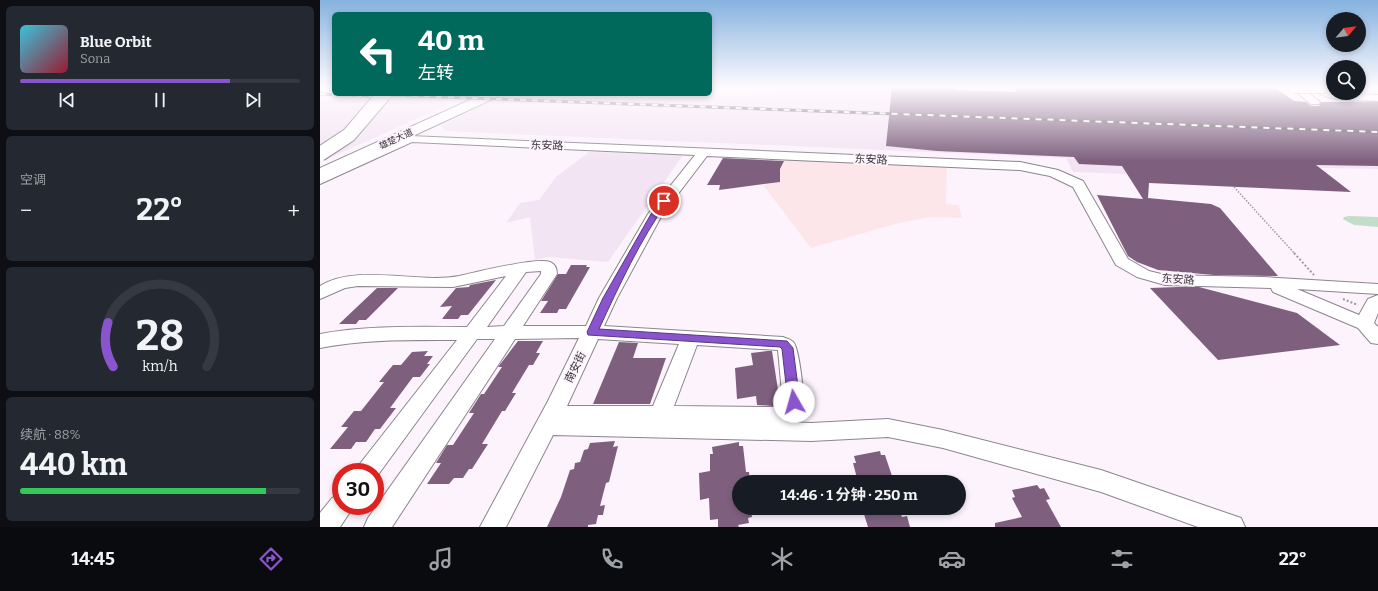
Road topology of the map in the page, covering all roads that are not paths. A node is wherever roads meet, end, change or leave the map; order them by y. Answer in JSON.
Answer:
{"nodes":[{"id":1,"x":351,"y":112,"type":"edge"},
{"id":2,"x":369,"y":112,"type":"edge"},
{"id":3,"x":445,"y":112,"type":"edge"},
{"id":4,"x":455,"y":112,"type":"edge"},
{"id":5,"x":320,"y":141,"type":"edge"},
{"id":6,"x":704,"y":152,"type":"junction"},
{"id":7,"x":320,"y":154,"type":"edge"},
{"id":8,"x":320,"y":167,"type":"edge"},
{"id":9,"x":320,"y":174,"type":"edge"},
{"id":10,"x":320,"y":180,"type":"edge"},
{"id":11,"x":522,"y":268,"type":"junction"},
{"id":12,"x":1263,"y":282,"type":"junction"},
{"id":13,"x":1378,"y":289,"type":"edge"},
{"id":14,"x":320,"y":294,"type":"edge"},
{"id":15,"x":1371,"y":312,"type":"edge"},
{"id":16,"x":592,"y":332,"type":"junction"},
{"id":17,"x":472,"y":333,"type":"junction"},
{"id":18,"x":510,"y":333,"type":"junction"},
{"id":19,"x":1378,"y":338,"type":"edge"},
{"id":20,"x":690,"y":339,"type":"junction"},
{"id":21,"x":320,"y":341,"type":"edge"},
{"id":22,"x":660,"y":415,"type":"junction"},
{"id":23,"x":549,"y":420,"type":"junction"},
{"id":24,"x":374,"y":463,"type":"edge"},
{"id":25,"x":334,"y":515,"type":"edge"},
{"id":26,"x":325,"y":527,"type":"edge"},
{"id":27,"x":377,"y":527,"type":"edge"},
{"id":28,"x":493,"y":527,"type":"edge"},
{"id":29,"x":1232,"y":527,"type":"edge"}],
"edges":[{"from":1,"to":5,"type":"highway"},
{"from":2,"to":7,"type":"highway","bridge":true},
{"from":3,"to":8,"type":"main road","name":"雄楚大道"},
{"from":4,"to":9,"type":"main road","name":"雄楚大道"},
{"from":6,"to":10,"type":"street","name":"东安路"},
{"from":6,"to":12,"type":"street","name":"东安路"},
{"from":6,"to":16,"type":"street","name":"南安街"},
{"from":11,"to":14,"type":"street"},
{"from":11,"to":17,"type":"street"},
{"from":11,"to":18,"type":"street"},
{"from":12,"to":13,"type":"street","name":"东安路"},
{"from":12,"to":15,"type":"street"},
{"from":15,"to":19,"type":"street"},
{"from":16,"to":18,"type":"street"},
{"from":16,"to":20,"type":"street"},
{"from":16,"to":23,"type":"street","name":"南安街"},
{"from":17,"to":18,"type":"street"},
{"from":17,"to":21,"type":"street"},
{"from":17,"to":24,"type":"street"},
{"from":18,"to":27,"type":"street"},
{"from":20,"to":22,"type":"street"},
{"from":20,"to":22,"type":"street"},
{"from":22,"to":23,"type":"street"},
{"from":23,"to":28,"type":"street","name":"南安街"},
{"from":23,"to":29,"type":"street"},
{"from":25,"to":26,"type":"street"}]}
